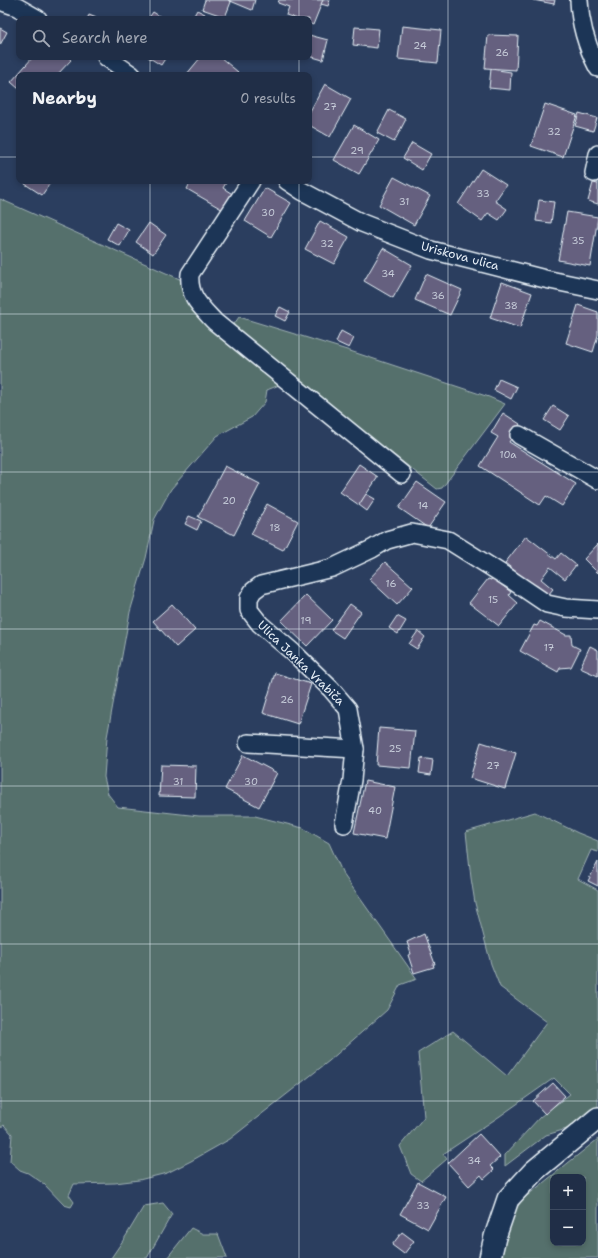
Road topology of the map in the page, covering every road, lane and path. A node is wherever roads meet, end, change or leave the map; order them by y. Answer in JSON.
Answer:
{"nodes":[{"id":1,"x":578,"y":0,"type":"edge"},
{"id":2,"x":0,"y":1,"type":"edge"},
{"id":3,"x":32,"y":16,"type":"edge"},
{"id":4,"x":110,"y":60,"type":"edge"},
{"id":5,"x":598,"y":68,"type":"edge"},
{"id":6,"x":128,"y":72,"type":"edge"},
{"id":7,"x":598,"y":154,"type":"edge"},
{"id":8,"x":594,"y":173,"type":"dead end"},
{"id":9,"x":248,"y":184,"type":"edge"},
{"id":10,"x":292,"y":184,"type":"edge"},
{"id":11,"x":598,"y":290,"type":"edge"},
{"id":12,"x":520,"y":435,"type":"dead end"},
{"id":13,"x":402,"y":474,"type":"dead end"},
{"id":14,"x":598,"y":480,"type":"edge"},
{"id":15,"x":598,"y":610,"type":"edge"},
{"id":16,"x":248,"y":743,"type":"dead end"},
{"id":17,"x":355,"y":749,"type":"junction"},
{"id":18,"x":344,"y":824,"type":"dead end"},
{"id":19,"x":598,"y":1118,"type":"edge"},
{"id":20,"x":490,"y":1258,"type":"edge"}],
"edges":[{"from":1,"to":5,"type":"street"},
{"from":2,"to":3,"type":"street"},
{"from":4,"to":6,"type":"street"},
{"from":7,"to":8,"type":"street"},
{"from":9,"to":13,"type":"street"},
{"from":10,"to":11,"type":"street","name":"Uriskova ulica"},
{"from":12,"to":14,"type":"street"},
{"from":15,"to":17,"type":"street","name":"Ulica Janka Vrabiča"},
{"from":16,"to":17,"type":"street"},
{"from":17,"to":18,"type":"street","name":"Ulica Janka Vrabiča"},
{"from":19,"to":20,"type":"street"}]}
